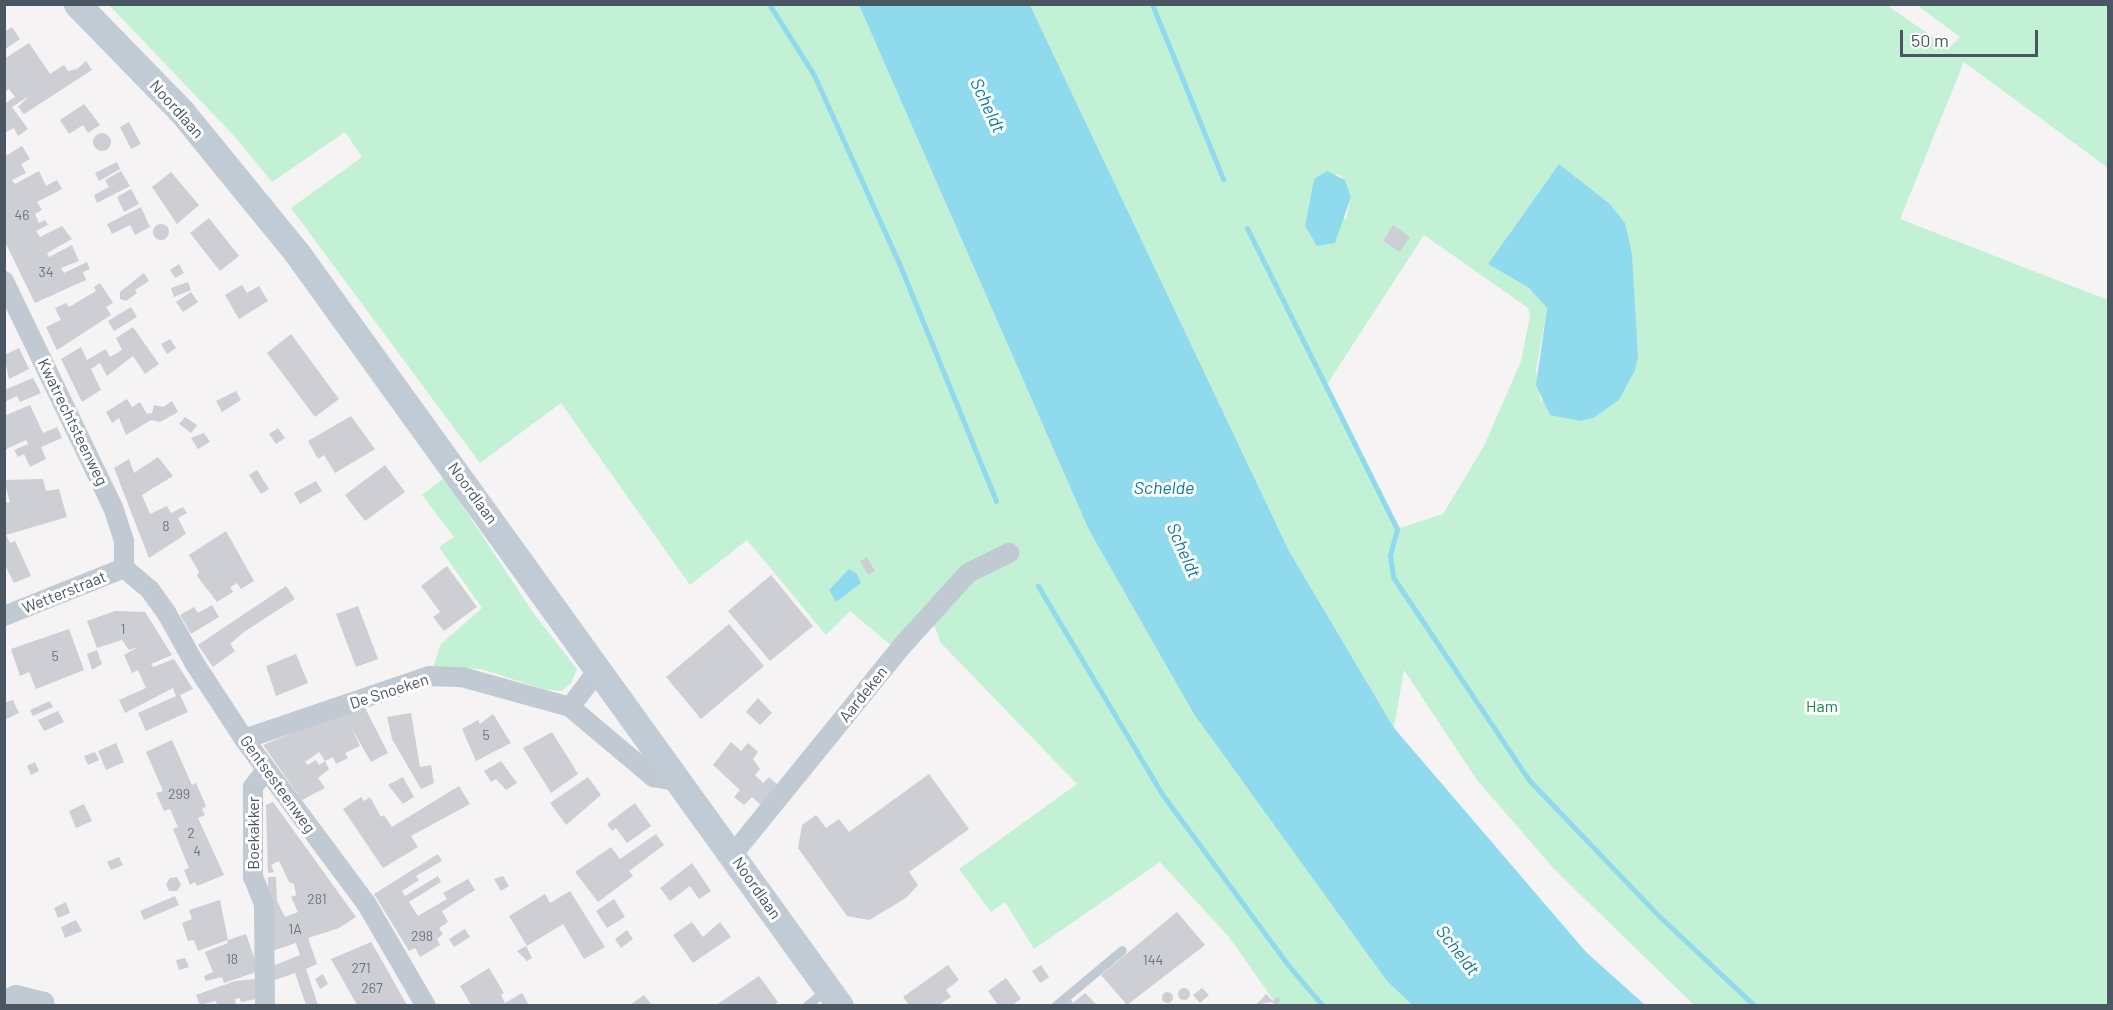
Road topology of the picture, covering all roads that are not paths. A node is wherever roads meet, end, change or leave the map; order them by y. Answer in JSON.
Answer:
{"nodes":[{"id":1,"x":77,"y":4,"type":"edge"},
{"id":2,"x":4,"y":281,"type":"edge"},
{"id":3,"x":1009,"y":553,"type":"dead end"},
{"id":4,"x":124,"y":568,"type":"junction"},
{"id":5,"x":4,"y":616,"type":"edge"},
{"id":6,"x":599,"y":669,"type":"junction"},
{"id":7,"x":570,"y":707,"type":"junction"},
{"id":8,"x":244,"y":739,"type":"junction"},
{"id":9,"x":266,"y":770,"type":"junction"},
{"id":10,"x":680,"y":782,"type":"junction"},
{"id":11,"x":733,"y":854,"type":"junction"},
{"id":12,"x":1122,"y":950,"type":"dead end"},
{"id":13,"x":834,"y":997,"type":"edge"},
{"id":14,"x":4,"y":1000,"type":"edge"},
{"id":15,"x":45,"y":1005,"type":"edge"},
{"id":16,"x":265,"y":1005,"type":"edge"},
{"id":17,"x":426,"y":1005,"type":"edge"},
{"id":18,"x":806,"y":1005,"type":"edge"},
{"id":19,"x":1055,"y":1005,"type":"edge"}],
"edges":[{"from":1,"to":6,"type":"street","name":"Noordlaan"},
{"from":2,"to":4,"type":"street","name":"Kwatrechtsteenweg"},
{"from":3,"to":11,"type":"street","name":"Aardeken"},
{"from":4,"to":5,"type":"street","name":"Wetterstraat"},
{"from":4,"to":8,"type":"street","name":"Gentsesteenweg"},
{"from":6,"to":7,"type":"street"},
{"from":6,"to":10,"type":"street","name":"Noordlaan"},
{"from":7,"to":8,"type":"street","name":"De Snoeken"},
{"from":7,"to":10,"type":"street","name":"De Snoeken"},
{"from":8,"to":9,"type":"street","name":"Gentsesteenweg"},
{"from":9,"to":16,"type":"street","name":"Boekakker"},
{"from":9,"to":17,"type":"street","name":"Gentsesteenweg"},
{"from":10,"to":11,"type":"street","name":"Noordlaan"},
{"from":11,"to":13,"type":"street","name":"Noordlaan"},
{"from":12,"to":19,"type":"lane"},
{"from":13,"to":18,"type":"lane"},
{"from":14,"to":15,"type":"street"}]}
